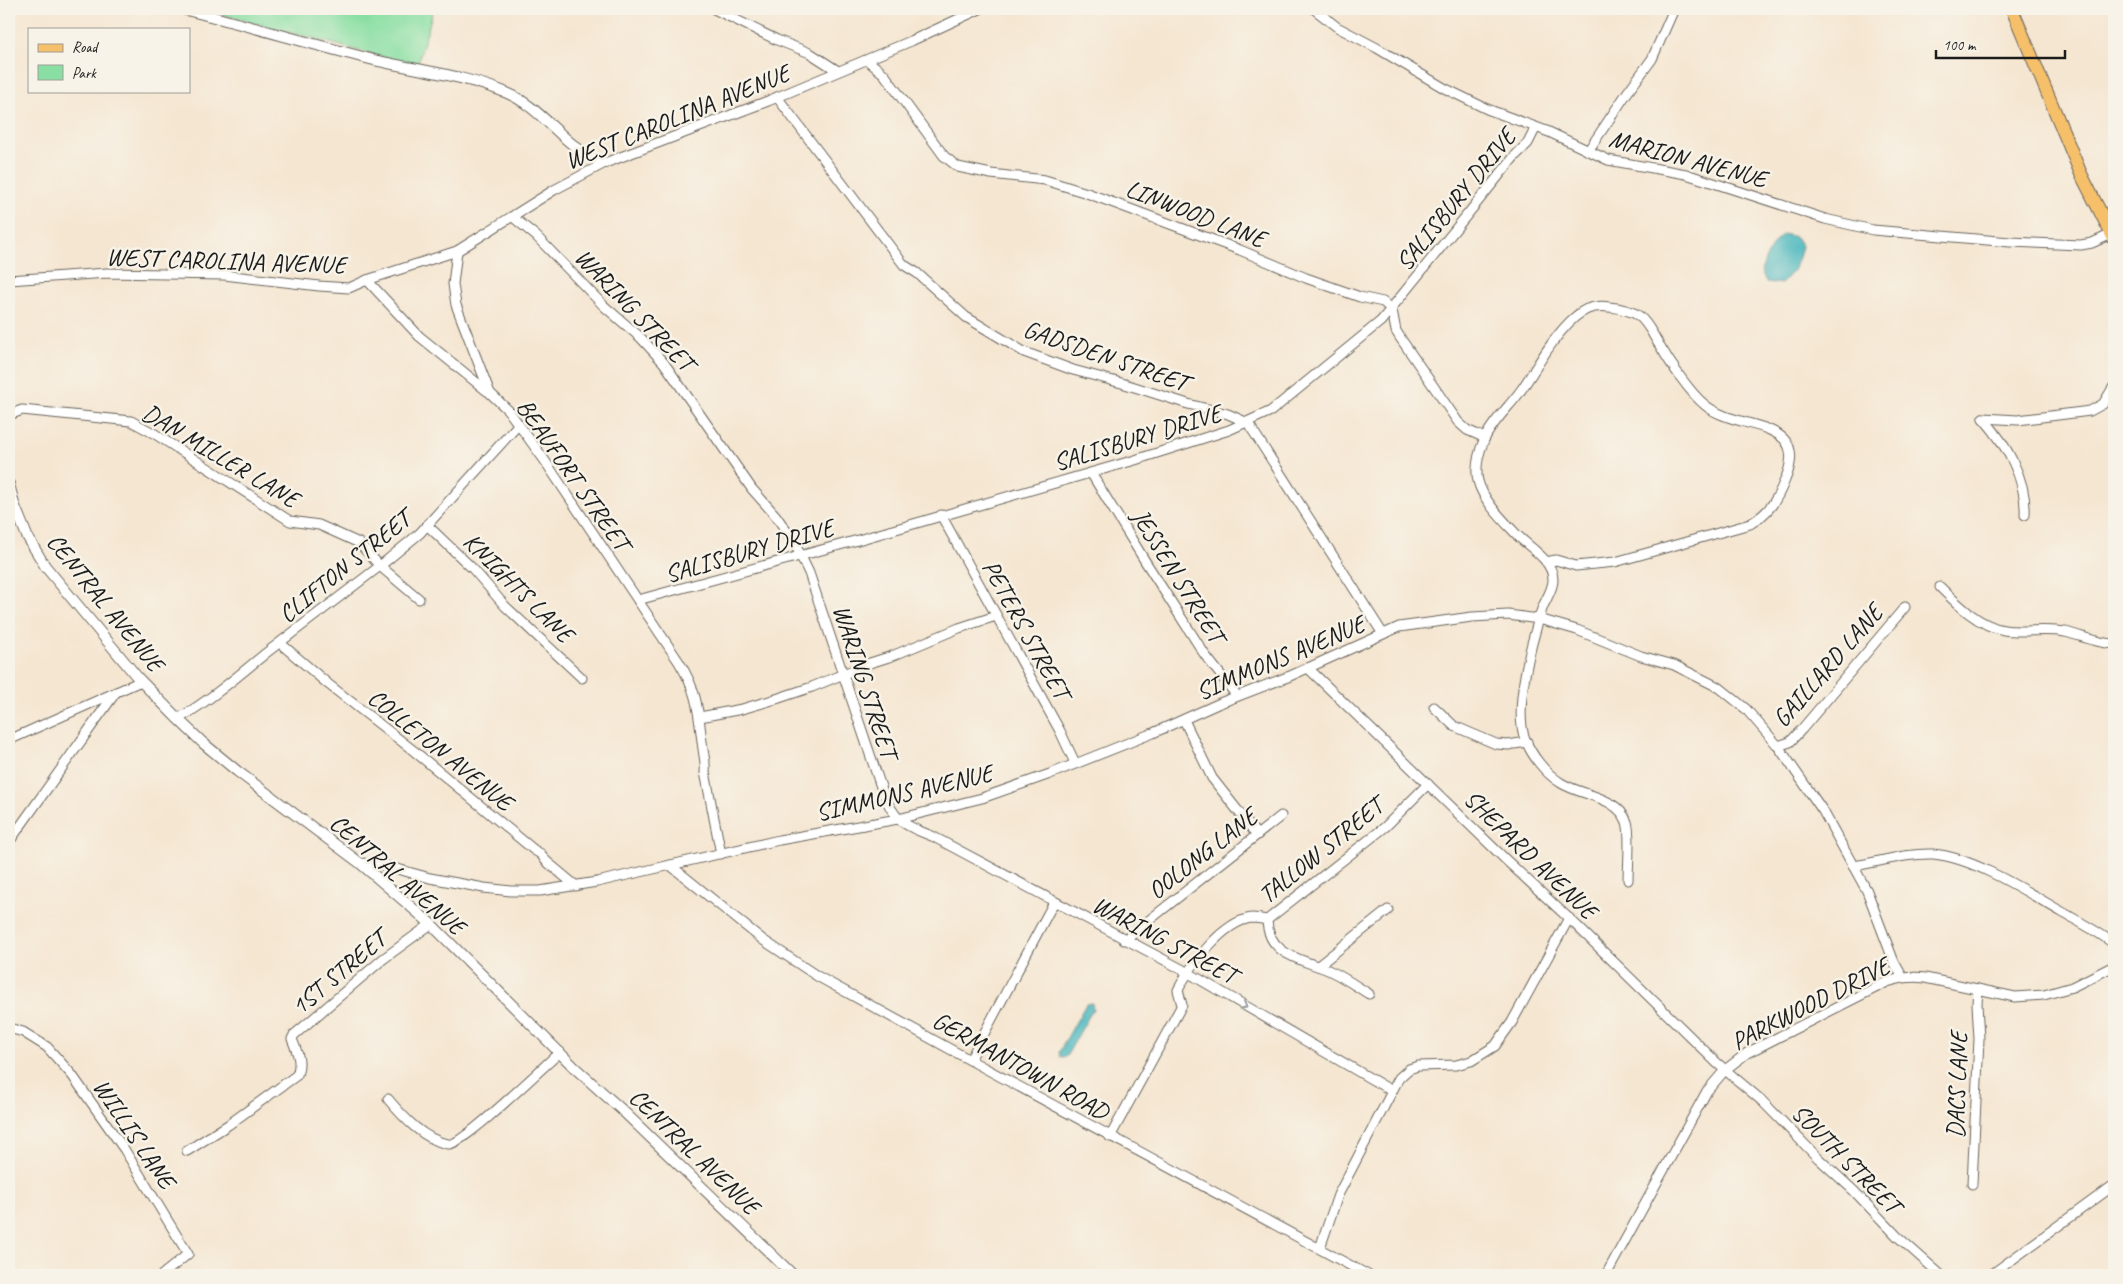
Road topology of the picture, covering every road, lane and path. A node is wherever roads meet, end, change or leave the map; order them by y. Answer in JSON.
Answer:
{"nodes":[{"id":1,"x":183,"y":9,"type":"edge"},
{"id":2,"x":714,"y":9,"type":"edge"},
{"id":3,"x":980,"y":9,"type":"edge"},
{"id":4,"x":1314,"y":9,"type":"edge"},
{"id":5,"x":1674,"y":9,"type":"edge"},
{"id":6,"x":2012,"y":9,"type":"edge"},
{"id":7,"x":868,"y":60,"type":"junction"},
{"id":8,"x":838,"y":71,"type":"junction"},
{"id":9,"x":777,"y":97,"type":"junction"},
{"id":10,"x":1536,"y":128,"type":"junction"},
{"id":11,"x":1588,"y":151,"type":"junction"},
{"id":12,"x":604,"y":163,"type":"junction"},
{"id":13,"x":513,"y":218,"type":"junction"},
{"id":14,"x":2113,"y":235,"type":"edge"},
{"id":15,"x":457,"y":251,"type":"junction"},
{"id":16,"x":9,"y":280,"type":"edge"},
{"id":17,"x":366,"y":280,"type":"junction"},
{"id":18,"x":1392,"y":310,"type":"junction"},
{"id":19,"x":2114,"y":386,"type":"edge"},
{"id":20,"x":490,"y":393,"type":"junction"},
{"id":21,"x":9,"y":415,"type":"edge"},
{"id":22,"x":1248,"y":422,"type":"junction"},
{"id":23,"x":518,"y":425,"type":"junction"},
{"id":24,"x":1485,"y":438,"type":"junction"},
{"id":25,"x":1091,"y":473,"type":"junction"},
{"id":26,"x":9,"y":484,"type":"edge"},
{"id":27,"x":941,"y":515,"type":"junction"},
{"id":28,"x":2025,"y":515,"type":"dead end"},
{"id":29,"x":427,"y":525,"type":"junction"},
{"id":30,"x":801,"y":556,"type":"junction"},
{"id":31,"x":1546,"y":562,"type":"junction"},
{"id":32,"x":380,"y":566,"type":"junction"},
{"id":33,"x":1940,"y":587,"type":"dead end"},
{"id":34,"x":418,"y":599,"type":"dead end"},
{"id":35,"x":638,"y":600,"type":"junction"},
{"id":36,"x":1905,"y":607,"type":"dead end"},
{"id":37,"x":996,"y":616,"type":"junction"},
{"id":38,"x":1539,"y":619,"type":"junction"},
{"id":39,"x":1383,"y":634,"type":"junction"},
{"id":40,"x":280,"y":643,"type":"junction"},
{"id":41,"x":2114,"y":644,"type":"edge"},
{"id":42,"x":1308,"y":668,"type":"junction"},
{"id":43,"x":842,"y":675,"type":"junction"},
{"id":44,"x":582,"y":678,"type":"dead end"},
{"id":45,"x":141,"y":680,"type":"junction"},
{"id":46,"x":116,"y":692,"type":"junction"},
{"id":47,"x":1237,"y":696,"type":"junction"},
{"id":48,"x":1434,"y":707,"type":"dead end"},
{"id":49,"x":700,"y":717,"type":"junction"},
{"id":50,"x":178,"y":719,"type":"junction"},
{"id":51,"x":1184,"y":720,"type":"junction"},
{"id":52,"x":9,"y":740,"type":"edge"},
{"id":53,"x":1527,"y":742,"type":"junction"},
{"id":54,"x":1778,"y":746,"type":"junction"},
{"id":55,"x":1075,"y":763,"type":"junction"},
{"id":56,"x":1428,"y":784,"type":"junction"},
{"id":57,"x":1281,"y":816,"type":"dead end"},
{"id":58,"x":898,"y":819,"type":"junction"},
{"id":59,"x":1257,"y":835,"type":"junction"},
{"id":60,"x":9,"y":842,"type":"edge"},
{"id":61,"x":721,"y":854,"type":"junction"},
{"id":62,"x":360,"y":863,"type":"junction"},
{"id":63,"x":670,"y":865,"type":"junction"},
{"id":64,"x":1853,"y":866,"type":"junction"},
{"id":65,"x":1628,"y":880,"type":"dead end"},
{"id":66,"x":576,"y":886,"type":"junction"},
{"id":67,"x":1054,"y":902,"type":"junction"},
{"id":68,"x":1388,"y":910,"type":"dead end"},
{"id":69,"x":1569,"y":918,"type":"junction"},
{"id":70,"x":1267,"y":920,"type":"junction"},
{"id":71,"x":431,"y":924,"type":"junction"},
{"id":72,"x":1124,"y":940,"type":"junction"},
{"id":73,"x":2114,"y":944,"type":"edge"},
{"id":74,"x":1318,"y":966,"type":"junction"},
{"id":75,"x":2114,"y":966,"type":"edge"},
{"id":76,"x":1187,"y":972,"type":"junction"},
{"id":77,"x":1902,"y":978,"type":"junction"},
{"id":78,"x":1978,"y":989,"type":"junction"},
{"id":79,"x":1369,"y":994,"type":"dead end"},
{"id":80,"x":9,"y":1028,"type":"edge"},
{"id":81,"x":560,"y":1052,"type":"junction"},
{"id":82,"x":970,"y":1060,"type":"junction"},
{"id":83,"x":1725,"y":1070,"type":"junction"},
{"id":84,"x":1392,"y":1091,"type":"junction"},
{"id":85,"x":388,"y":1099,"type":"dead end"},
{"id":86,"x":1110,"y":1137,"type":"junction"},
{"id":87,"x":186,"y":1151,"type":"dead end"},
{"id":88,"x":1972,"y":1184,"type":"dead end"},
{"id":89,"x":2114,"y":1185,"type":"edge"},
{"id":90,"x":1320,"y":1248,"type":"junction"},
{"id":91,"x":162,"y":1275,"type":"edge"},
{"id":92,"x":793,"y":1275,"type":"edge"},
{"id":93,"x":1368,"y":1275,"type":"edge"},
{"id":94,"x":1606,"y":1275,"type":"edge"},
{"id":95,"x":1941,"y":1275,"type":"edge"},
{"id":96,"x":1991,"y":1275,"type":"edge"}],
"edges":[{"from":1,"to":12,"type":"street"},
{"from":2,"to":8,"type":"street"},
{"from":3,"to":7,"type":"street","name":"WEST CAROLINA AVENUE"},
{"from":4,"to":10,"type":"street","name":"MARION AVENUE"},
{"from":5,"to":11,"type":"street"},
{"from":6,"to":14,"type":"main road"},
{"from":7,"to":8,"type":"street","name":"WEST CAROLINA AVENUE"},
{"from":7,"to":18,"type":"street","name":"LINWOOD LANE"},
{"from":8,"to":9,"type":"street","name":"WEST CAROLINA AVENUE"},
{"from":9,"to":12,"type":"street","name":"WEST CAROLINA AVENUE"},
{"from":9,"to":22,"type":"street","name":"GADSDEN STREET"},
{"from":10,"to":11,"type":"street","name":"MARION AVENUE"},
{"from":10,"to":18,"type":"street","name":"SALISBURY DRIVE"},
{"from":11,"to":14,"type":"street","name":"MARION AVENUE"},
{"from":12,"to":13,"type":"street","name":"WEST CAROLINA AVENUE"},
{"from":13,"to":15,"type":"street","name":"WEST CAROLINA AVENUE"},
{"from":13,"to":30,"type":"street","name":"WARING STREET"},
{"from":15,"to":17,"type":"street","name":"WEST CAROLINA AVENUE"},
{"from":15,"to":20,"type":"street","name":"BEAUFORT STREET"},
{"from":16,"to":17,"type":"street","name":"WEST CAROLINA AVENUE"},
{"from":17,"to":20,"type":"street"},
{"from":18,"to":22,"type":"street","name":"SALISBURY DRIVE"},
{"from":18,"to":24,"type":"street"},
{"from":19,"to":28,"type":"street"},
{"from":20,"to":23,"type":"street","name":"BEAUFORT STREET"},
{"from":21,"to":32,"type":"street","name":"DAN MILLER LANE"},
{"from":22,"to":25,"type":"street","name":"SALISBURY DRIVE"},
{"from":22,"to":39,"type":"street"},
{"from":23,"to":29,"type":"street","name":"CLIFTON STREET"},
{"from":23,"to":35,"type":"street","name":"BEAUFORT STREET"},
{"from":24,"to":31,"type":"street"},
{"from":24,"to":31,"type":"street"},
{"from":25,"to":27,"type":"street","name":"SALISBURY DRIVE"},
{"from":25,"to":47,"type":"street","name":"JESSEN STREET"},
{"from":26,"to":45,"type":"street","name":"CENTRAL AVENUE"},
{"from":27,"to":30,"type":"street","name":"SALISBURY DRIVE"},
{"from":27,"to":37,"type":"street","name":"PETERS STREET"},
{"from":29,"to":32,"type":"street","name":"CLIFTON STREET"},
{"from":29,"to":44,"type":"street","name":"KNIGHTS LANE"},
{"from":30,"to":35,"type":"street","name":"SALISBURY DRIVE"},
{"from":30,"to":43,"type":"street","name":"WARING STREET"},
{"from":31,"to":38,"type":"street"},
{"from":32,"to":34,"type":"street","name":"DAN MILLER LANE"},
{"from":32,"to":40,"type":"street","name":"CLIFTON STREET"},
{"from":33,"to":41,"type":"street"},
{"from":35,"to":49,"type":"street","name":"BEAUFORT STREET"},
{"from":36,"to":54,"type":"street","name":"GAILLARD LANE"},
{"from":37,"to":43,"type":"street"},
{"from":37,"to":55,"type":"street","name":"PETERS STREET"},
{"from":38,"to":39,"type":"street","name":"SIMMONS AVENUE"},
{"from":38,"to":53,"type":"street"},
{"from":38,"to":54,"type":"street","name":"SIMMONS AVENUE"},
{"from":39,"to":42,"type":"street","name":"SIMMONS AVENUE"},
{"from":40,"to":50,"type":"street","name":"CLIFTON STREET"},
{"from":40,"to":66,"type":"street","name":"COLLETON AVENUE"},
{"from":42,"to":47,"type":"street","name":"SIMMONS AVENUE"},
{"from":42,"to":56,"type":"street","name":"SHEPARD AVENUE"},
{"from":43,"to":49,"type":"street"},
{"from":43,"to":58,"type":"street","name":"WARING STREET"},
{"from":45,"to":46,"type":"street"},
{"from":45,"to":50,"type":"street","name":"CENTRAL AVENUE"},
{"from":46,"to":52,"type":"street"},
{"from":46,"to":60,"type":"street"},
{"from":47,"to":51,"type":"street","name":"SIMMONS AVENUE"},
{"from":48,"to":53,"type":"street"},
{"from":49,"to":61,"type":"street","name":"BEAUFORT STREET"},
{"from":50,"to":62,"type":"street","name":"CENTRAL AVENUE"},
{"from":51,"to":55,"type":"street","name":"SIMMONS AVENUE"},
{"from":51,"to":59,"type":"street"},
{"from":53,"to":65,"type":"street"},
{"from":54,"to":64,"type":"street","name":"SIMMONS AVENUE"},
{"from":55,"to":58,"type":"street","name":"SIMMONS AVENUE"},
{"from":56,"to":69,"type":"street","name":"SHEPARD AVENUE"},
{"from":56,"to":70,"type":"street","name":"TALLOW STREET"},
{"from":57,"to":59,"type":"street","name":"OOLONG LANE"},
{"from":58,"to":61,"type":"street","name":"SIMMONS AVENUE"},
{"from":58,"to":67,"type":"street","name":"WARING STREET"},
{"from":59,"to":72,"type":"street","name":"OOLONG LANE"},
{"from":61,"to":63,"type":"street","name":"SIMMONS AVENUE"},
{"from":62,"to":66,"type":"street","name":"SIMMONS AVENUE"},
{"from":62,"to":71,"type":"street","name":"CENTRAL AVENUE"},
{"from":63,"to":66,"type":"street","name":"SIMMONS AVENUE"},
{"from":63,"to":82,"type":"street","name":"GERMANTOWN ROAD"},
{"from":64,"to":73,"type":"street"},
{"from":64,"to":77,"type":"street","name":"SIMMONS AVENUE"},
{"from":67,"to":72,"type":"street","name":"WARING STREET"},
{"from":67,"to":82,"type":"street"},
{"from":68,"to":74,"type":"street"},
{"from":69,"to":83,"type":"street","name":"SHEPARD AVENUE"},
{"from":69,"to":84,"type":"street"},
{"from":70,"to":74,"type":"street"},
{"from":70,"to":76,"type":"street","name":"TALLOW STREET"},
{"from":71,"to":81,"type":"street","name":"CENTRAL AVENUE"},
{"from":71,"to":87,"type":"street","name":"1ST STREET"},
{"from":72,"to":76,"type":"street","name":"WARING STREET"},
{"from":74,"to":79,"type":"street"},
{"from":75,"to":78,"type":"street","name":"PARKWOOD DRIVE"},
{"from":76,"to":84,"type":"street","name":"WARING STREET","one_way":true},
{"from":76,"to":86,"type":"street"},
{"from":77,"to":78,"type":"street","name":"PARKWOOD DRIVE"},
{"from":77,"to":83,"type":"street","name":"PARKWOOD DRIVE"},
{"from":78,"to":88,"type":"street","name":"DACS LANE"},
{"from":80,"to":91,"type":"street","name":"WILLIS LANE"},
{"from":81,"to":85,"type":"street"},
{"from":81,"to":92,"type":"street","name":"CENTRAL AVENUE"},
{"from":82,"to":86,"type":"street","name":"GERMANTOWN ROAD"},
{"from":83,"to":94,"type":"street","name":"PARKWOOD DRIVE"},
{"from":83,"to":95,"type":"street","name":"SOUTH STREET"},
{"from":84,"to":90,"type":"street"},
{"from":86,"to":90,"type":"street","name":"GERMANTOWN ROAD"},
{"from":89,"to":96,"type":"street"},
{"from":90,"to":93,"type":"street","name":"GERMANTOWN ROAD"}]}
